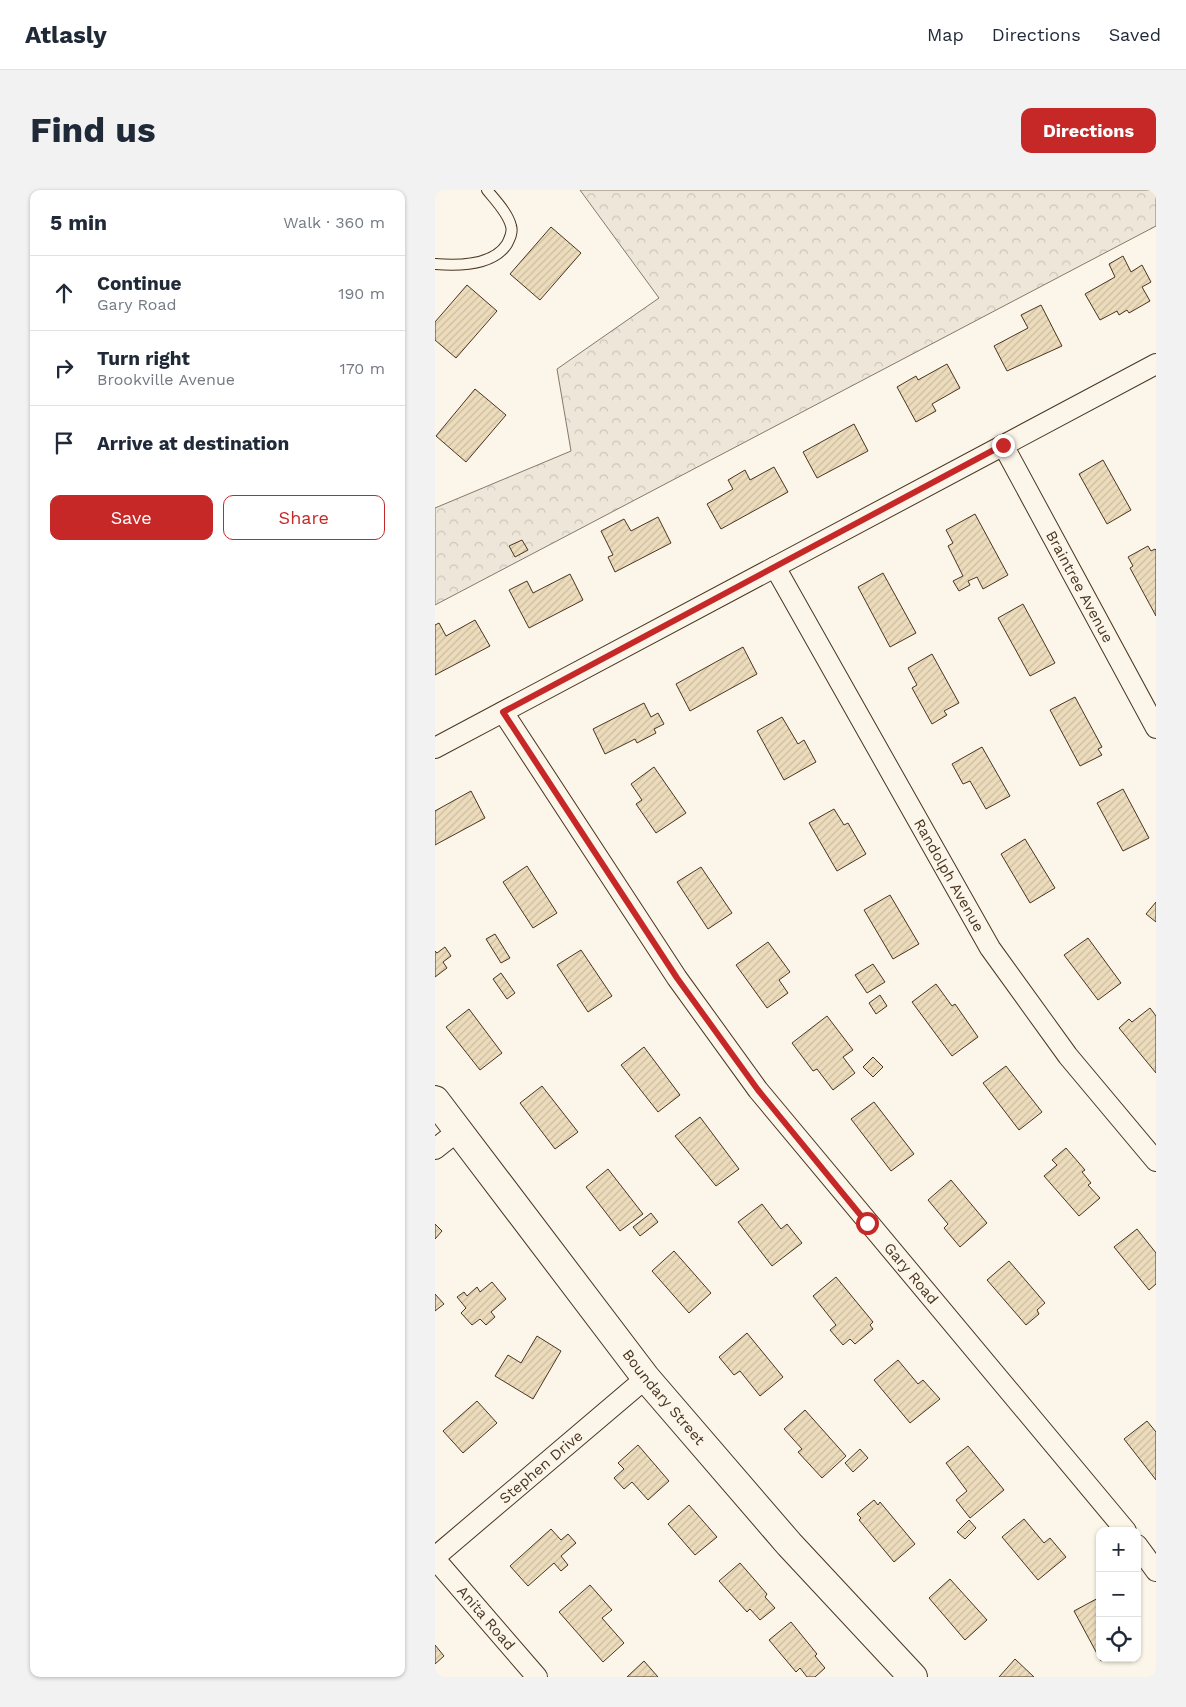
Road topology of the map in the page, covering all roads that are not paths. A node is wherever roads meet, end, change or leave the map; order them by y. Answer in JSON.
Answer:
{"nodes":[{"id":1,"x":487,"y":190,"type":"edge"},
{"id":2,"x":435,"y":264,"type":"edge"},
{"id":3,"x":1156,"y":364,"type":"edge"},
{"id":4,"x":1003,"y":445,"type":"junction"},
{"id":5,"x":775,"y":567,"type":"junction"},
{"id":6,"x":503,"y":712,"type":"junction"},
{"id":7,"x":1156,"y":728,"type":"edge"},
{"id":8,"x":435,"y":748,"type":"edge"},
{"id":9,"x":435,"y":1100,"type":"edge"},
{"id":10,"x":459,"y":1131,"type":"junction"},
{"id":11,"x":435,"y":1149,"type":"edge"},
{"id":12,"x":1156,"y":1160,"type":"edge"},
{"id":13,"x":646,"y":1378,"type":"junction"},
{"id":14,"x":1123,"y":1527,"type":"edge"},
{"id":15,"x":1141,"y":1550,"type":"edge"},
{"id":16,"x":435,"y":1558,"type":"edge"},
{"id":17,"x":1156,"y":1570,"type":"edge"},
{"id":18,"x":537,"y":1677,"type":"edge"},
{"id":19,"x":913,"y":1677,"type":"edge"}],
"edges":[{"from":1,"to":2,"type":"lane"},
{"from":3,"to":4,"type":"street"},
{"from":4,"to":5,"type":"street"},
{"from":4,"to":7,"type":"street","name":"Braintree Avenue"},
{"from":5,"to":6,"type":"street"},
{"from":5,"to":12,"type":"street","name":"Randolph Avenue"},
{"from":6,"to":8,"type":"street"},
{"from":6,"to":14,"type":"street","name":"Gary Road"},
{"from":9,"to":10,"type":"main road","name":"Boundary Street"},
{"from":10,"to":11,"type":"street"},
{"from":10,"to":13,"type":"main road","name":"Boundary Street"},
{"from":13,"to":16,"type":"street","name":"Stephen Drive"},
{"from":13,"to":19,"type":"main road","name":"Boundary Street"},
{"from":15,"to":17,"type":"street"},
{"from":16,"to":18,"type":"street","name":"Anita Road"}]}
